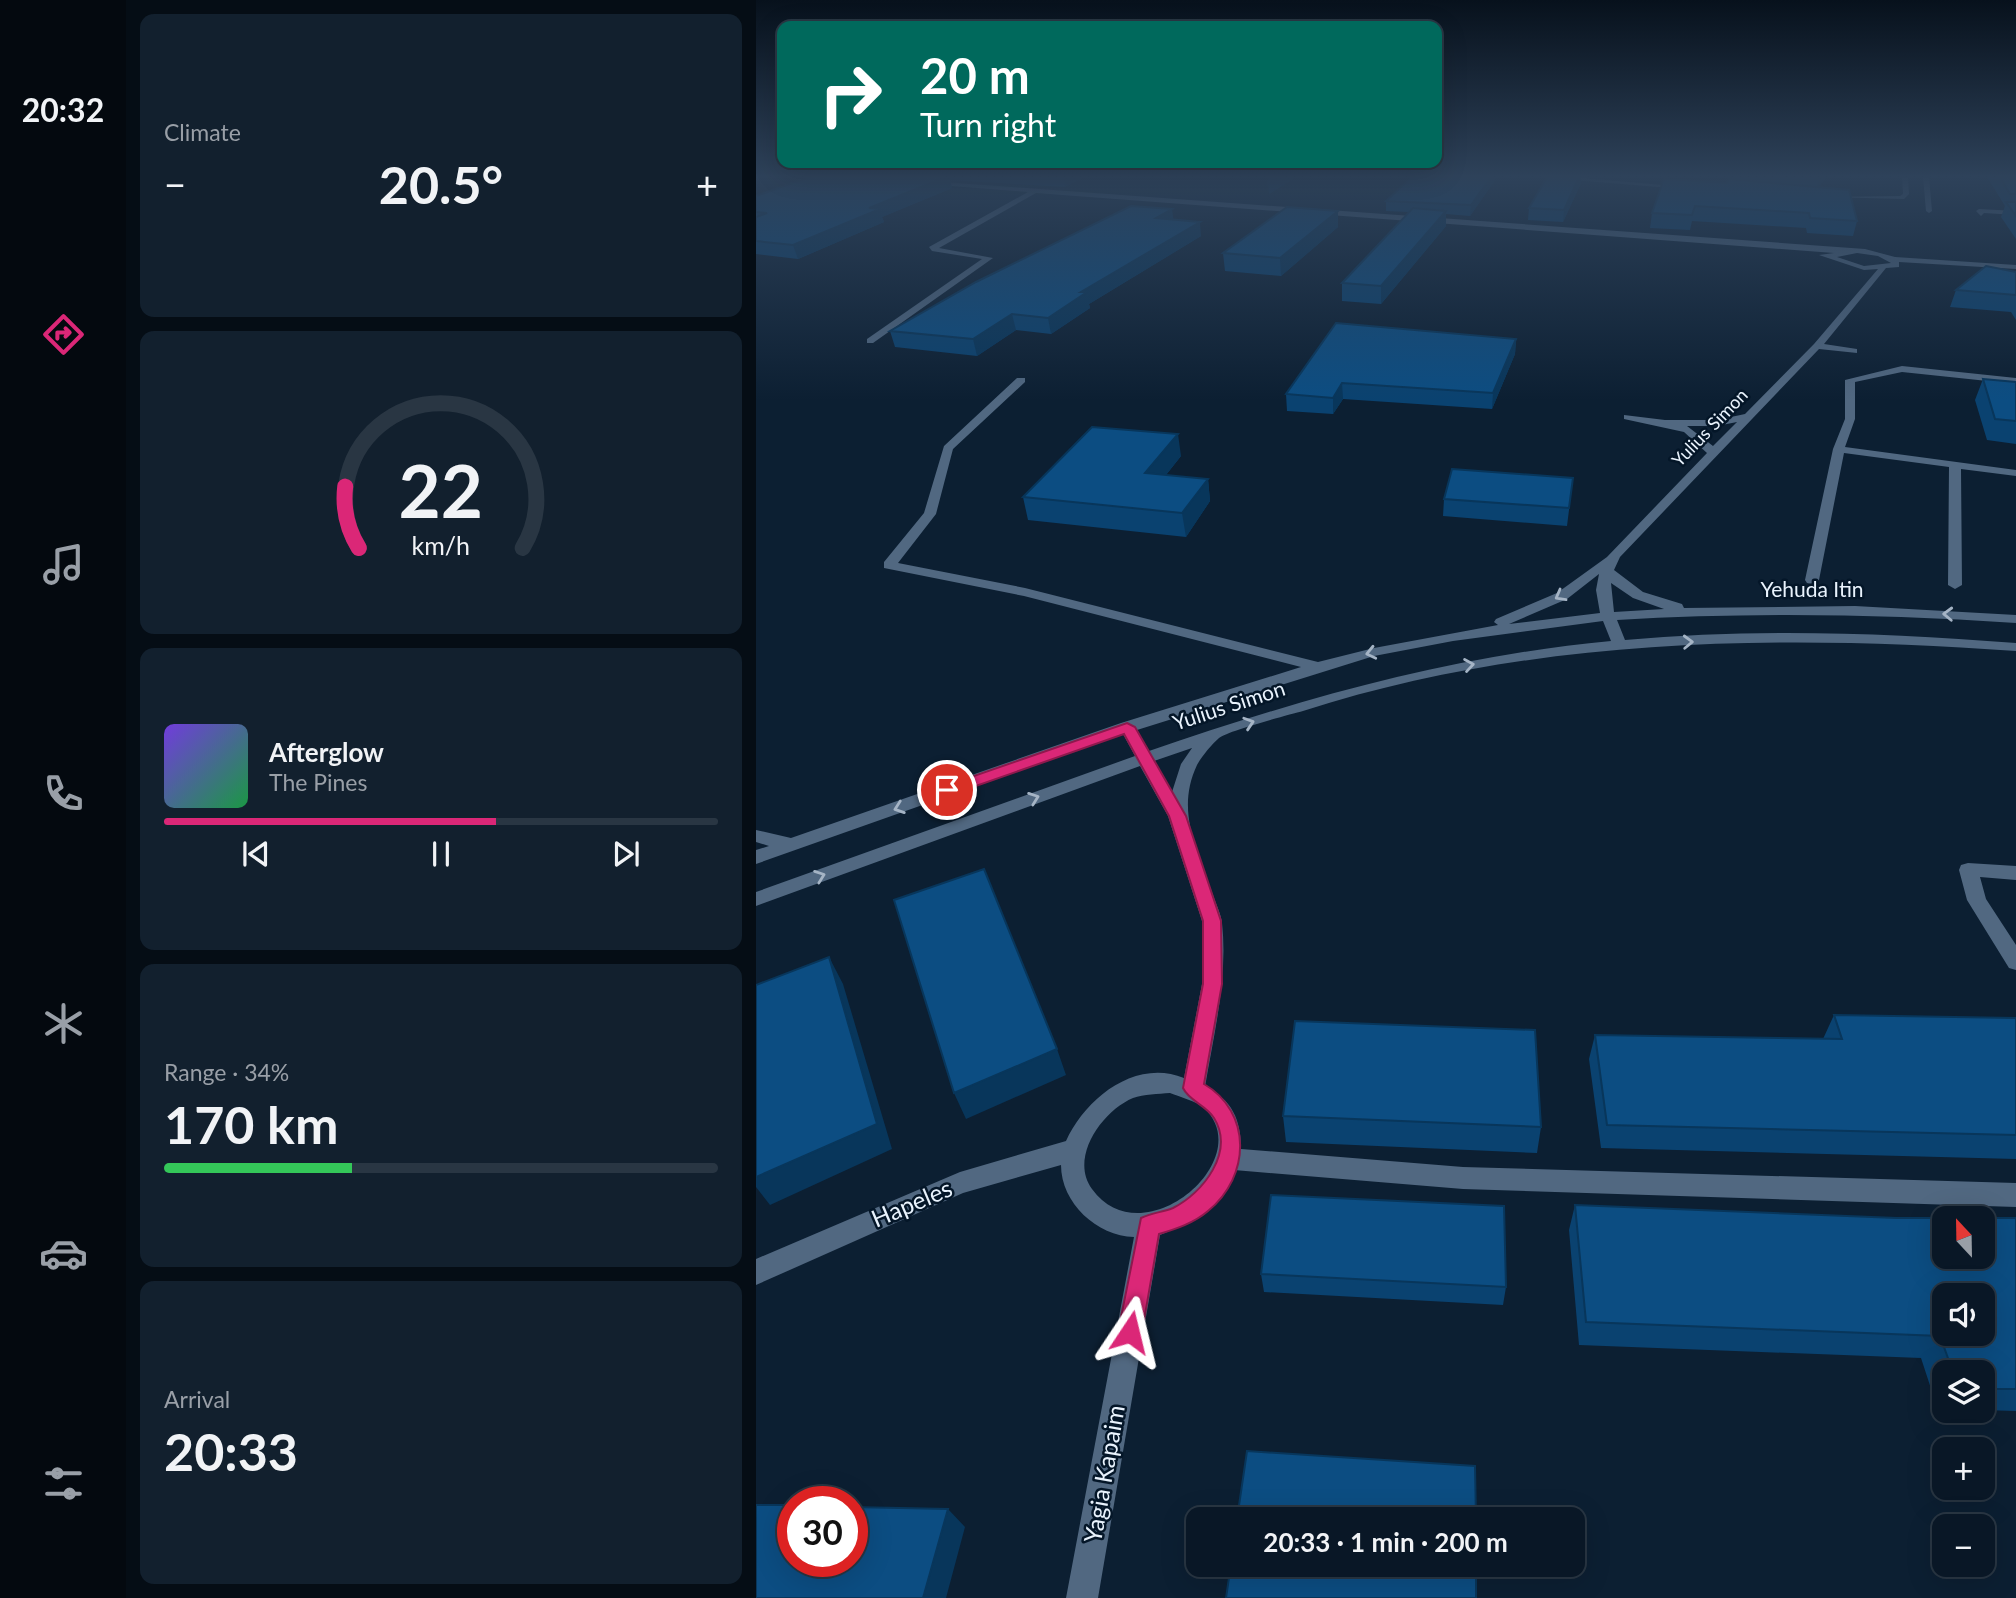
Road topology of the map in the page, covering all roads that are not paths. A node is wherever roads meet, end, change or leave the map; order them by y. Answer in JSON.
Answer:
{"nodes":[{"id":1,"x":948,"y":252,"type":"edge"},
{"id":2,"x":1802,"y":252,"type":"edge"},
{"id":3,"x":1840,"y":252,"type":"edge"},
{"id":4,"x":1847,"y":252,"type":"junction"},
{"id":5,"x":1856,"y":252,"type":"edge"},
{"id":6,"x":1868,"y":252,"type":"edge"},
{"id":7,"x":1942,"y":254,"type":"dead end"},
{"id":8,"x":1835,"y":258,"type":"junction"},
{"id":9,"x":1895,"y":262,"type":"junction"},
{"id":10,"x":1968,"y":264,"type":"junction"},
{"id":11,"x":1853,"y":267,"type":"junction"},
{"id":12,"x":1882,"y":269,"type":"junction"},
{"id":13,"x":2016,"y":269,"type":"edge"},
{"id":14,"x":1989,"y":270,"type":"junction"},
{"id":15,"x":1875,"y":280,"type":"junction"},
{"id":16,"x":1993,"y":280,"type":"edge"},
{"id":17,"x":870,"y":341,"type":"dead end"},
{"id":18,"x":1818,"y":346,"type":"junction"},
{"id":19,"x":1854,"y":351,"type":"dead end"},
{"id":20,"x":1021,"y":380,"type":"dead end"},
{"id":21,"x":2016,"y":381,"type":"edge"},
{"id":22,"x":1749,"y":416,"type":"junction"},
{"id":23,"x":1628,"y":417,"type":"dead end"},
{"id":24,"x":1665,"y":423,"type":"junction"},
{"id":25,"x":1839,"y":449,"type":"junction"},
{"id":26,"x":1713,"y":452,"type":"junction"},
{"id":27,"x":1955,"y":465,"type":"junction"},
{"id":28,"x":2016,"y":473,"type":"edge"},
{"id":29,"x":1614,"y":555,"type":"junction"},
{"id":30,"x":1606,"y":569,"type":"junction"},
{"id":31,"x":1812,"y":580,"type":"dead end"},
{"id":32,"x":1955,"y":584,"type":"dead end"},
{"id":33,"x":1722,"y":611,"type":"junction"},
{"id":34,"x":1607,"y":615,"type":"junction"},
{"id":35,"x":2016,"y":619,"type":"edge"},
{"id":36,"x":1457,"y":636,"type":"junction"},
{"id":37,"x":1620,"y":645,"type":"junction"},
{"id":38,"x":2016,"y":648,"type":"edge"},
{"id":39,"x":1319,"y":667,"type":"junction"},
{"id":40,"x":1127,"y":727,"type":"junction"},
{"id":41,"x":1219,"y":732,"type":"junction"},
{"id":42,"x":1146,"y":758,"type":"junction"},
{"id":43,"x":1177,"y":816,"type":"junction"},
{"id":44,"x":756,"y":836,"type":"edge"},
{"id":45,"x":793,"y":845,"type":"junction"},
{"id":46,"x":756,"y":857,"type":"edge"},
{"id":47,"x":2016,"y":873,"type":"edge"},
{"id":48,"x":756,"y":898,"type":"edge"},
{"id":49,"x":2016,"y":962,"type":"edge"},
{"id":50,"x":1193,"y":1088,"type":"junction"},
{"id":51,"x":1073,"y":1150,"type":"junction"},
{"id":52,"x":1229,"y":1159,"type":"junction"},
{"id":53,"x":2016,"y":1195,"type":"edge"},
{"id":54,"x":1149,"y":1225,"type":"junction"},
{"id":55,"x":756,"y":1272,"type":"edge"},
{"id":56,"x":1082,"y":1598,"type":"edge"}],
"edges":[{"from":1,"to":17,"type":"street"},
{"from":2,"to":8,"type":"street"},
{"from":3,"to":4,"type":"street"},
{"from":4,"to":5,"type":"street"},
{"from":4,"to":8,"type":"street"},
{"from":6,"to":9,"type":"street"},
{"from":7,"to":10,"type":"street"},
{"from":8,"to":11,"type":"street"},
{"from":9,"to":10,"type":"street"},
{"from":9,"to":12,"type":"street"},
{"from":9,"to":14,"type":"street"},
{"from":10,"to":13,"type":"street"},
{"from":11,"to":12,"type":"street"},
{"from":11,"to":15,"type":"street"},
{"from":12,"to":15,"type":"street","name":"Yulius Simon"},
{"from":13,"to":14,"type":"street"},
{"from":14,"to":16,"type":"street"},
{"from":15,"to":18,"type":"street","name":"Yulius Simon"},
{"from":18,"to":19,"type":"street"},
{"from":18,"to":22,"type":"street","name":"Yulius Simon"},
{"from":20,"to":39,"type":"street"},
{"from":21,"to":25,"type":"street"},
{"from":22,"to":24,"type":"street"},
{"from":22,"to":26,"type":"street","name":"Yulius Simon"},
{"from":23,"to":24,"type":"street"},
{"from":24,"to":26,"type":"street"},
{"from":25,"to":27,"type":"street"},
{"from":25,"to":31,"type":"street"},
{"from":26,"to":29,"type":"street","name":"Yulius Simon"},
{"from":27,"to":28,"type":"street"},
{"from":27,"to":32,"type":"street"},
{"from":29,"to":30,"type":"street","name":"Yulius Simon"},
{"from":29,"to":36,"type":"street","one_way":true},
{"from":30,"to":33,"type":"street"},
{"from":30,"to":34,"type":"street","name":"Yulius Simon"},
{"from":33,"to":34,"type":"street","name":"Yehuda Itin"},
{"from":35,"to":33,"type":"street","name":"Yehuda Itin","one_way":true},
{"from":34,"to":36,"type":"street","name":"Yulius Simon"},
{"from":34,"to":37,"type":"street","name":"Yulius Simon"},
{"from":36,"to":39,"type":"street","name":"Yulius Simon","one_way":true},
{"from":37,"to":38,"type":"street","one_way":true},
{"from":41,"to":37,"type":"street","name":"Yulius Simon","one_way":true},
{"from":39,"to":40,"type":"street","name":"Yulius Simon"},
{"from":40,"to":42,"type":"street"},
{"from":40,"to":45,"type":"street","name":"Yulius Simon","one_way":true},
{"from":41,"to":42,"type":"street","name":"Yulius Simon"},
{"from":41,"to":43,"type":"street"},
{"from":42,"to":43,"type":"street"},
{"from":48,"to":42,"type":"street","name":"Yulius Simon","one_way":true},
{"from":43,"to":50,"type":"street"},
{"from":44,"to":45,"type":"street"},
{"from":45,"to":46,"type":"street","name":"Yulius Simon"},
{"from":47,"to":49,"type":"street"},
{"from":50,"to":51,"type":"street"},
{"from":50,"to":52,"type":"street"},
{"from":51,"to":54,"type":"street"},
{"from":51,"to":55,"type":"street","name":"Hapeles"},
{"from":52,"to":53,"type":"street"},
{"from":52,"to":54,"type":"street"},
{"from":54,"to":56,"type":"street","name":"Yagia Kapaim"}]}
